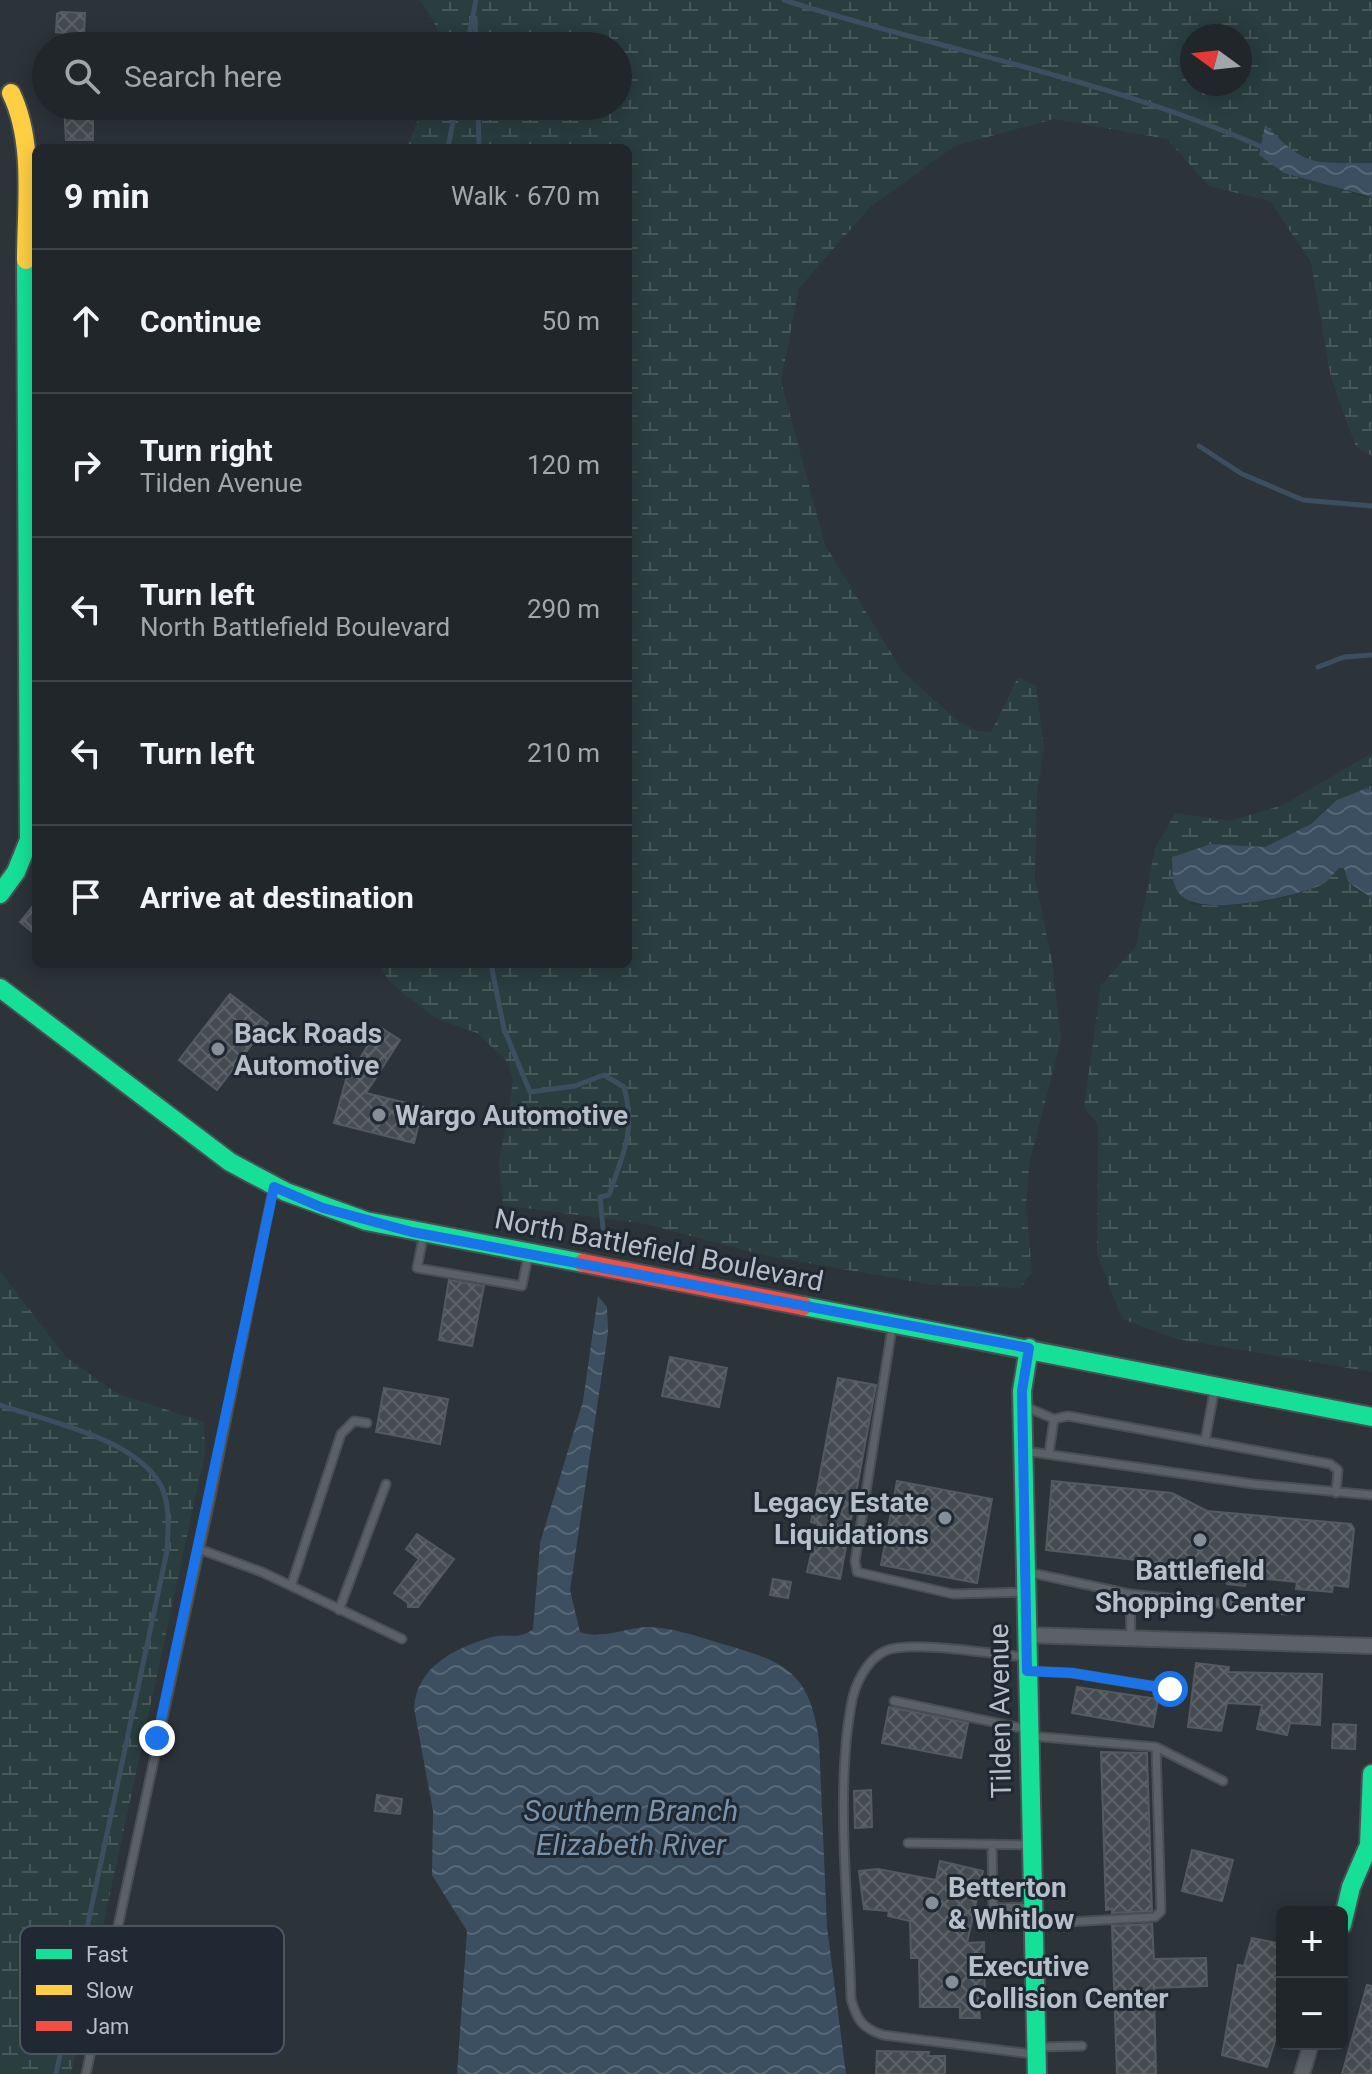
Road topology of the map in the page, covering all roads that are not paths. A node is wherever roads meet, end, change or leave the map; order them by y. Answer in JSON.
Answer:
{"nodes":[{"id":1,"x":11,"y":93,"type":"dead end"},
{"id":2,"x":0,"y":894,"type":"edge"},
{"id":3,"x":0,"y":988,"type":"edge"},
{"id":4,"x":274,"y":1187,"type":"junction"},
{"id":5,"x":423,"y":1234,"type":"junction"},
{"id":6,"x":528,"y":1254,"type":"junction"},
{"id":7,"x":893,"y":1323,"type":"junction"},
{"id":8,"x":1029,"y":1348,"type":"junction"},
{"id":9,"x":1215,"y":1386,"type":"junction"},
{"id":10,"x":1022,"y":1405,"type":"junction"},
{"id":11,"x":1372,"y":1417,"type":"edge"},
{"id":12,"x":1054,"y":1419,"type":"junction"},
{"id":13,"x":367,"y":1423,"type":"dead end"},
{"id":14,"x":1205,"y":1441,"type":"junction"},
{"id":15,"x":1023,"y":1451,"type":"junction"},
{"id":16,"x":1049,"y":1453,"type":"junction"},
{"id":17,"x":386,"y":1484,"type":"dead end"},
{"id":18,"x":1336,"y":1493,"type":"junction"},
{"id":19,"x":1372,"y":1495,"type":"edge"},
{"id":20,"x":199,"y":1549,"type":"junction"},
{"id":21,"x":1025,"y":1572,"type":"junction"},
{"id":22,"x":291,"y":1586,"type":"junction"},
{"id":23,"x":1025,"y":1591,"type":"junction"},
{"id":24,"x":1130,"y":1594,"type":"junction"},
{"id":25,"x":339,"y":1610,"type":"junction"},
{"id":26,"x":1286,"y":1610,"type":"dead end"},
{"id":27,"x":1026,"y":1635,"type":"junction"},
{"id":28,"x":1131,"y":1638,"type":"junction"},
{"id":29,"x":402,"y":1639,"type":"dead end"},
{"id":30,"x":1372,"y":1646,"type":"edge"},
{"id":31,"x":1027,"y":1664,"type":"junction"},
{"id":32,"x":1170,"y":1689,"type":"dead end"},
{"id":33,"x":894,"y":1701,"type":"dead end"},
{"id":34,"x":1028,"y":1732,"type":"junction"},
{"id":35,"x":1156,"y":1747,"type":"junction"},
{"id":36,"x":1372,"y":1774,"type":"edge"},
{"id":37,"x":1223,"y":1781,"type":"dead end"},
{"id":38,"x":908,"y":1843,"type":"dead end"},
{"id":39,"x":992,"y":1844,"type":"junction"},
{"id":40,"x":1031,"y":1845,"type":"junction"},
{"id":41,"x":1370,"y":1845,"type":"edge"},
{"id":42,"x":1346,"y":1906,"type":"edge"},
{"id":43,"x":1033,"y":1916,"type":"junction"},
{"id":44,"x":118,"y":1926,"type":"edge"},
{"id":45,"x":1082,"y":2046,"type":"dead end"},
{"id":46,"x":1309,"y":2050,"type":"edge"},
{"id":47,"x":1036,"y":2051,"type":"junction"},
{"id":48,"x":90,"y":2054,"type":"edge"},
{"id":49,"x":86,"y":2074,"type":"edge"},
{"id":50,"x":1037,"y":2074,"type":"edge"},
{"id":51,"x":1302,"y":2074,"type":"edge"}],
"edges":[{"from":1,"to":2,"type":"street"},
{"from":3,"to":4,"type":"street","name":"North Battlefield Boulevard"},
{"from":4,"to":5,"type":"street","name":"North Battlefield Boulevard"},
{"from":4,"to":20,"type":"lane"},
{"from":5,"to":6,"type":"street","name":"North Battlefield Boulevard"},
{"from":5,"to":6,"type":"lane"},
{"from":6,"to":7,"type":"street","name":"North Battlefield Boulevard"},
{"from":7,"to":8,"type":"street","name":"North Battlefield Boulevard"},
{"from":7,"to":23,"type":"lane"},
{"from":8,"to":9,"type":"street","name":"North Battlefield Boulevard"},
{"from":8,"to":10,"type":"street","name":"Tilden Avenue"},
{"from":9,"to":11,"type":"street","name":"North Battlefield Boulevard"},
{"from":9,"to":14,"type":"lane"},
{"from":10,"to":12,"type":"lane"},
{"from":10,"to":15,"type":"street","name":"Tilden Avenue"},
{"from":12,"to":14,"type":"lane"},
{"from":12,"to":16,"type":"lane"},
{"from":13,"to":22,"type":"lane"},
{"from":14,"to":18,"type":"lane"},
{"from":15,"to":16,"type":"lane"},
{"from":15,"to":21,"type":"street","name":"Tilden Avenue"},
{"from":16,"to":18,"type":"lane"},
{"from":17,"to":25,"type":"lane"},
{"from":18,"to":19,"type":"lane"},
{"from":20,"to":22,"type":"lane"},
{"from":20,"to":44,"type":"lane"},
{"from":21,"to":23,"type":"street","name":"Tilden Avenue"},
{"from":21,"to":24,"type":"lane"},
{"from":22,"to":25,"type":"lane"},
{"from":23,"to":27,"type":"street","name":"Tilden Avenue"},
{"from":24,"to":26,"type":"lane"},
{"from":24,"to":28,"type":"lane"},
{"from":25,"to":29,"type":"lane"},
{"from":27,"to":28,"type":"street"},
{"from":27,"to":31,"type":"street","name":"Tilden Avenue"},
{"from":28,"to":30,"type":"street"},
{"from":31,"to":32,"type":"lane"},
{"from":31,"to":34,"type":"street","name":"Tilden Avenue"},
{"from":31,"to":47,"type":"lane"},
{"from":33,"to":34,"type":"lane"},
{"from":34,"to":35,"type":"lane"},
{"from":34,"to":40,"type":"street","name":"Tilden Avenue"},
{"from":35,"to":37,"type":"lane"},
{"from":35,"to":43,"type":"lane"},
{"from":36,"to":41,"type":"street"},
{"from":38,"to":39,"type":"lane"},
{"from":39,"to":40,"type":"lane"},
{"from":39,"to":43,"type":"lane"},
{"from":40,"to":43,"type":"street","name":"Tilden Avenue"},
{"from":41,"to":42,"type":"street"},
{"from":43,"to":47,"type":"street","name":"Tilden Avenue"},
{"from":45,"to":47,"type":"lane"},
{"from":46,"to":51,"type":"street"},
{"from":47,"to":50,"type":"street","name":"Tilden Avenue"},
{"from":48,"to":49,"type":"lane"}]}
